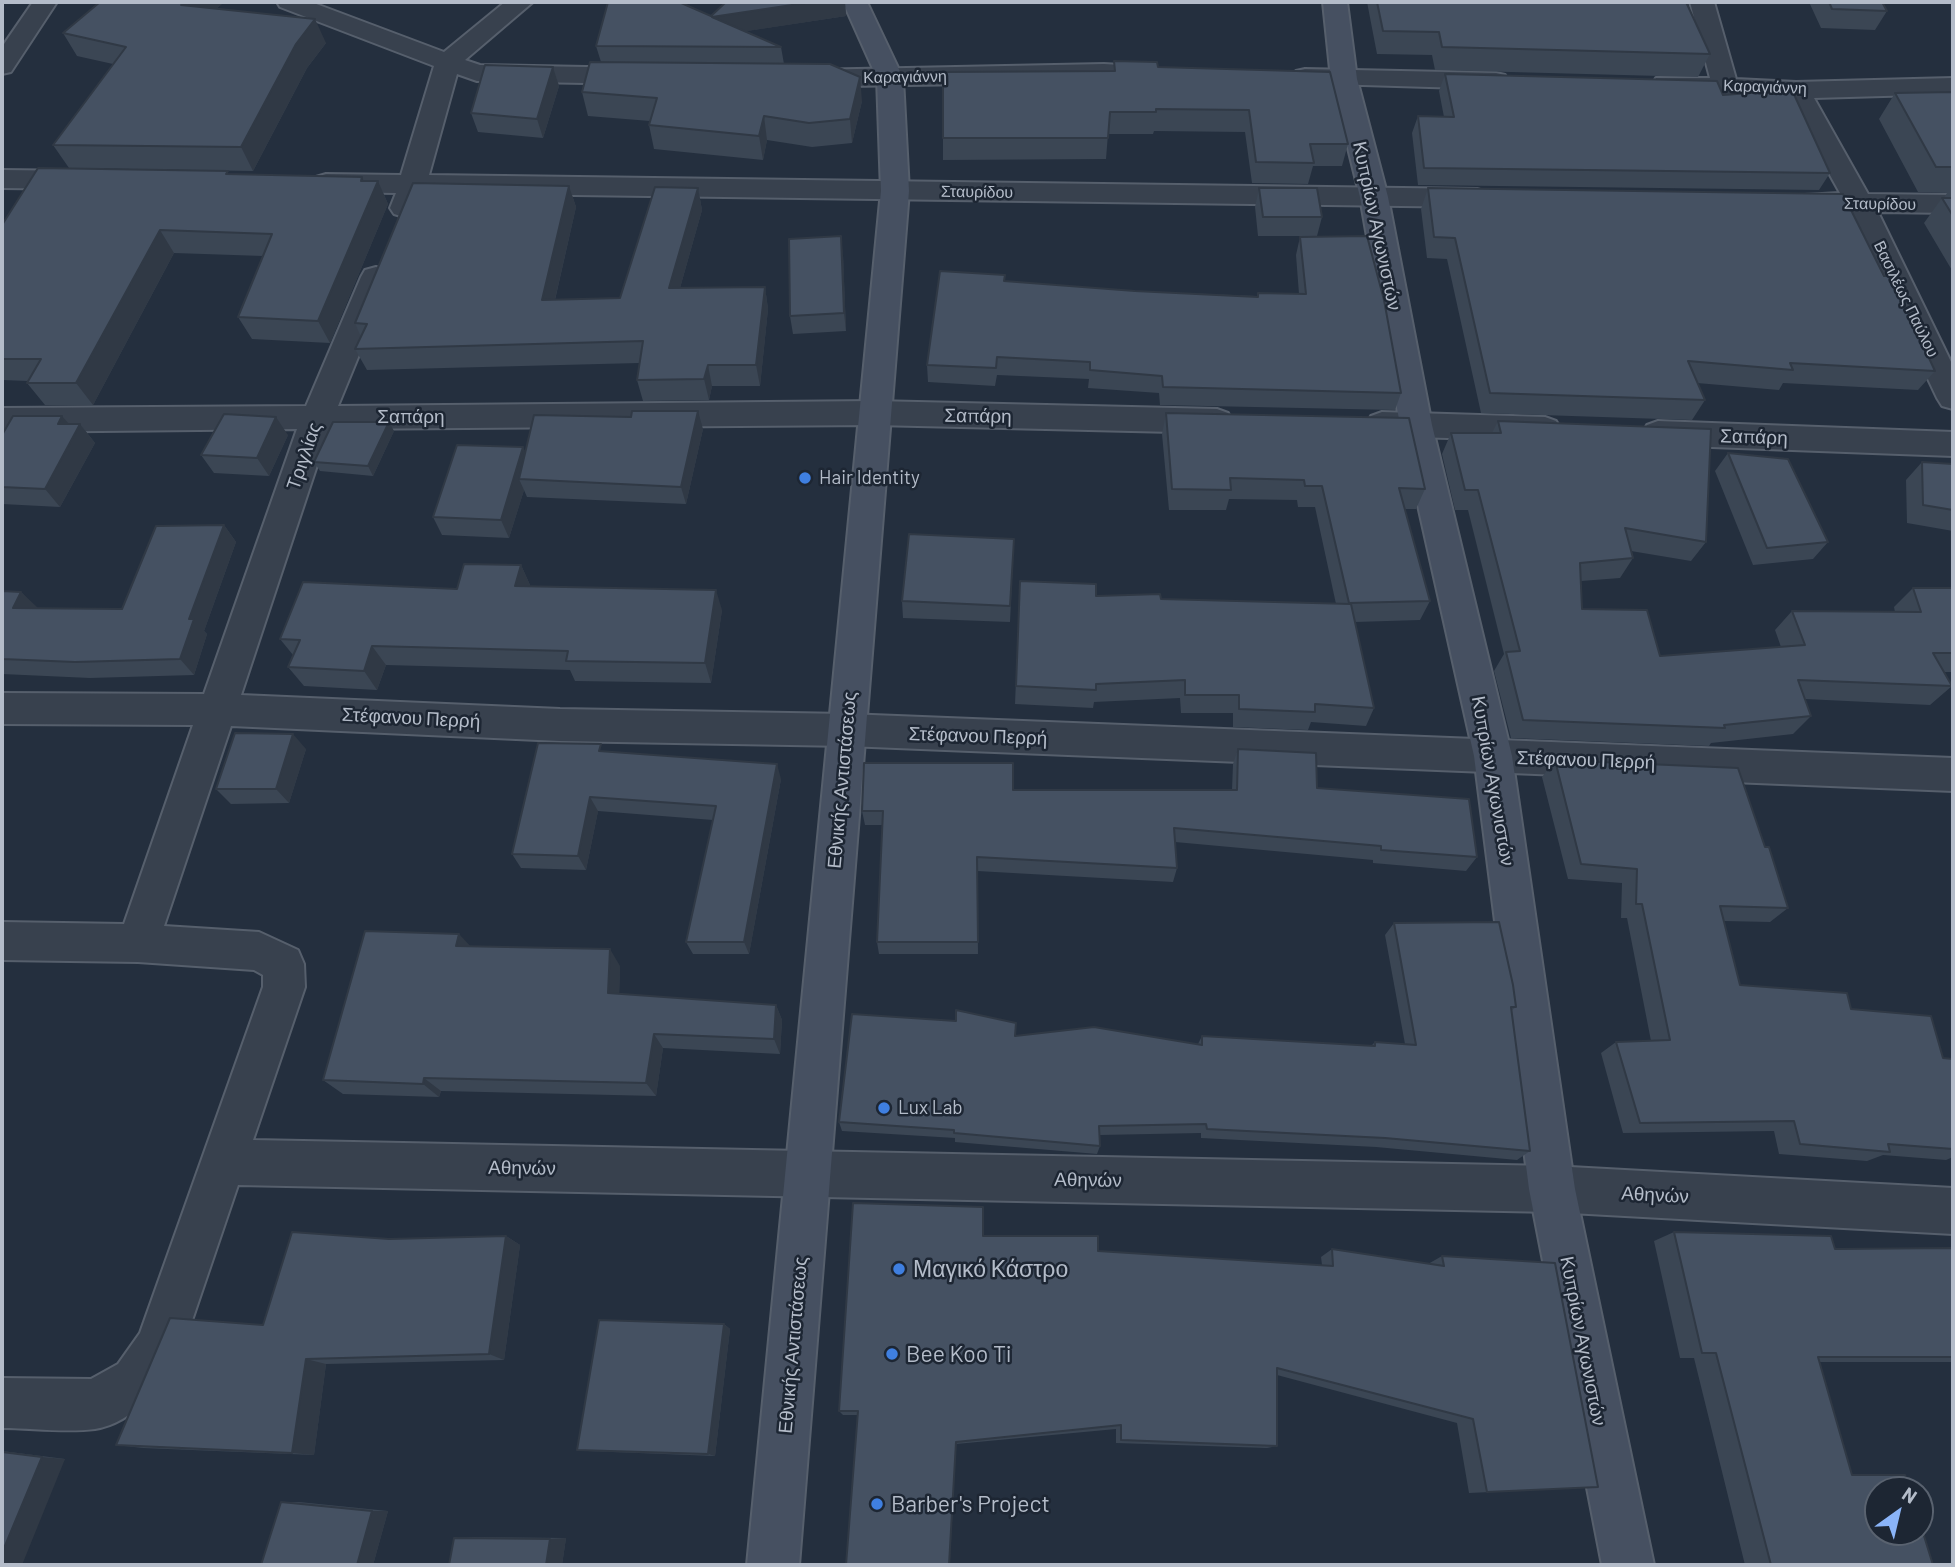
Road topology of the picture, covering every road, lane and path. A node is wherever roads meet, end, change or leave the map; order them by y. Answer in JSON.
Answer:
{"nodes":[{"id":1,"x":45,"y":2,"type":"edge"},
{"id":2,"x":289,"y":2,"type":"edge"},
{"id":3,"x":520,"y":2,"type":"edge"},
{"id":4,"x":855,"y":2,"type":"edge"},
{"id":5,"x":1335,"y":2,"type":"edge"},
{"id":6,"x":1702,"y":2,"type":"edge"},
{"id":7,"x":448,"y":64,"type":"junction"},
{"id":8,"x":2,"y":66,"type":"edge"},
{"id":9,"x":1171,"y":73,"type":"edge"},
{"id":10,"x":667,"y":76,"type":"edge"},
{"id":11,"x":778,"y":77,"type":"edge"},
{"id":12,"x":1277,"y":77,"type":"edge"},
{"id":13,"x":890,"y":78,"type":"junction"},
{"id":14,"x":1343,"y":79,"type":"junction"},
{"id":15,"x":1521,"y":82,"type":"edge"},
{"id":16,"x":1644,"y":84,"type":"edge"},
{"id":17,"x":1725,"y":86,"type":"junction"},
{"id":18,"x":1953,"y":86,"type":"edge"},
{"id":19,"x":1796,"y":90,"type":"junction"},
{"id":20,"x":2,"y":179,"type":"edge"},
{"id":21,"x":112,"y":180,"type":"edge"},
{"id":22,"x":304,"y":183,"type":"edge"},
{"id":23,"x":414,"y":184,"type":"junction"},
{"id":24,"x":895,"y":191,"type":"junction"},
{"id":25,"x":1374,"y":197,"type":"junction"},
{"id":26,"x":1499,"y":199,"type":"edge"},
{"id":27,"x":1762,"y":202,"type":"edge"},
{"id":28,"x":1860,"y":203,"type":"junction"},
{"id":29,"x":1953,"y":205,"type":"edge"},
{"id":30,"x":1953,"y":398,"type":"edge"},
{"id":31,"x":875,"y":413,"type":"junction"},
{"id":32,"x":317,"y":418,"type":"junction"},
{"id":33,"x":2,"y":420,"type":"edge"},
{"id":34,"x":1252,"y":421,"type":"edge"},
{"id":35,"x":1348,"y":424,"type":"edge"},
{"id":36,"x":1416,"y":425,"type":"junction"},
{"id":37,"x":1582,"y":431,"type":"edge"},
{"id":38,"x":1623,"y":432,"type":"edge"},
{"id":39,"x":1953,"y":444,"type":"edge"},
{"id":40,"x":2,"y":708,"type":"edge"},
{"id":41,"x":218,"y":709,"type":"junction"},
{"id":42,"x":847,"y":730,"type":"junction"},
{"id":43,"x":1493,"y":756,"type":"junction"},
{"id":44,"x":1953,"y":775,"type":"edge"},
{"id":45,"x":2,"y":941,"type":"edge"},
{"id":46,"x":138,"y":943,"type":"junction"},
{"id":47,"x":223,"y":1162,"type":"junction"},
{"id":48,"x":808,"y":1174,"type":"junction"},
{"id":49,"x":1552,"y":1189,"type":"junction"},
{"id":50,"x":1953,"y":1211,"type":"edge"},
{"id":51,"x":2,"y":1403,"type":"edge"},
{"id":52,"x":773,"y":1565,"type":"edge"},
{"id":53,"x":1628,"y":1565,"type":"edge"}],
"edges":[{"from":1,"to":8,"type":"street"},
{"from":2,"to":7,"type":"street"},
{"from":3,"to":7,"type":"street"},
{"from":4,"to":13,"type":"street","name":"Εθνικής Αντιστάσεως"},
{"from":5,"to":14,"type":"street","name":"Κυπρίων Αγωνιστών"},
{"from":6,"to":17,"type":"street"},
{"from":7,"to":10,"type":"street"},
{"from":7,"to":23,"type":"street","name":"Τριγλίας"},
{"from":9,"to":13,"type":"street","name":"Καραγιάννη"},
{"from":11,"to":13,"type":"street","name":"Καραγιάννη"},
{"from":12,"to":14,"type":"street"},
{"from":13,"to":24,"type":"street","name":"Εθνικής Αντιστάσεως"},
{"from":14,"to":15,"type":"street"},
{"from":14,"to":25,"type":"street","name":"Κυπρίων Αγωνιστών"},
{"from":16,"to":17,"type":"street","name":"Καραγιάννη"},
{"from":17,"to":19,"type":"street","name":"Καραγιάννη"},
{"from":18,"to":19,"type":"street","name":"Καραγιάννη"},
{"from":19,"to":28,"type":"street","name":"Βασιλέως Παύλου"},
{"from":20,"to":21,"type":"street"},
{"from":22,"to":23,"type":"street","name":"Σταυρίδου"},
{"from":23,"to":24,"type":"street","name":"Σταυρίδου"},
{"from":23,"to":32,"type":"street","name":"Τριγλίας"},
{"from":24,"to":25,"type":"street","name":"Σταυρίδου"},
{"from":24,"to":31,"type":"street","name":"Εθνικής Αντιστάσεως"},
{"from":25,"to":26,"type":"street","name":"Σταυρίδου"},
{"from":25,"to":36,"type":"street","name":"Κυπρίων Αγωνιστών"},
{"from":27,"to":28,"type":"street","name":"Σταυρίδου"},
{"from":28,"to":29,"type":"street","name":"Σταυρίδου"},
{"from":28,"to":30,"type":"street","name":"Βασιλέως Παύλου"},
{"from":31,"to":32,"type":"street","name":"Σαπάρη"},
{"from":31,"to":34,"type":"street","name":"Σαπάρη"},
{"from":31,"to":42,"type":"street","name":"Εθνικής Αντιστάσεως"},
{"from":32,"to":33,"type":"street","name":"Σαπάρη"},
{"from":32,"to":41,"type":"street","name":"Τριγλίας"},
{"from":35,"to":36,"type":"street"},
{"from":36,"to":37,"type":"street"},
{"from":36,"to":43,"type":"street","name":"Κυπρίων Αγωνιστών"},
{"from":38,"to":39,"type":"street","name":"Σαπάρη"},
{"from":40,"to":41,"type":"street","name":"Στέφανου Περρή"},
{"from":41,"to":42,"type":"street","name":"Στέφανου Περρή"},
{"from":41,"to":46,"type":"street","name":"Τριγλίας"},
{"from":42,"to":43,"type":"street","name":"Στέφανου Περρή"},
{"from":42,"to":48,"type":"street","name":"Εθνικής Αντιστάσεως"},
{"from":43,"to":44,"type":"street","name":"Στέφανου Περρή"},
{"from":43,"to":49,"type":"street","name":"Κυπρίων Αγωνιστών"},
{"from":45,"to":46,"type":"street"},
{"from":46,"to":47,"type":"street"},
{"from":47,"to":48,"type":"street","name":"Αθηνών"},
{"from":47,"to":51,"type":"street"},
{"from":48,"to":49,"type":"street","name":"Αθηνών"},
{"from":48,"to":52,"type":"street","name":"Εθνικής Αντιστάσεως"},
{"from":49,"to":50,"type":"street","name":"Αθηνών"},
{"from":49,"to":53,"type":"street","name":"Κυπρίων Αγωνιστών"}]}
